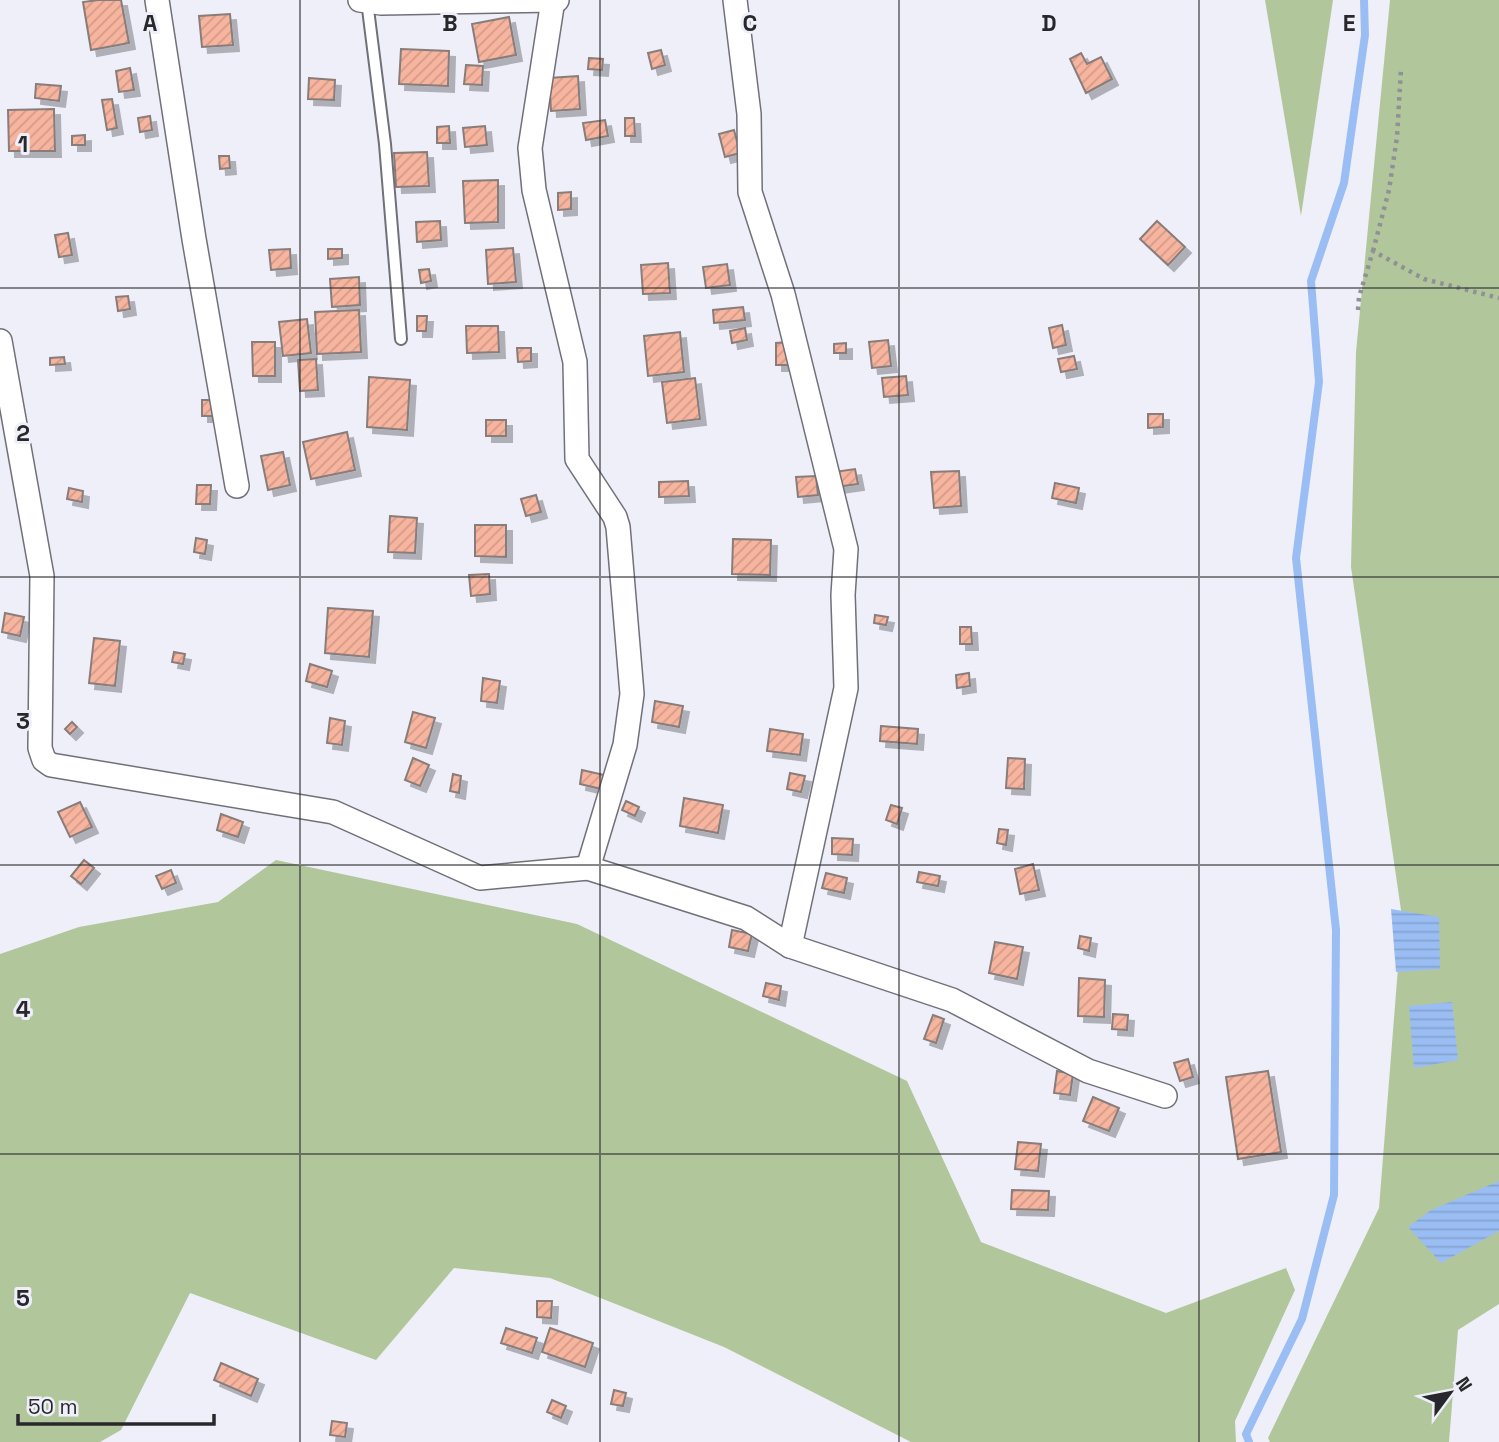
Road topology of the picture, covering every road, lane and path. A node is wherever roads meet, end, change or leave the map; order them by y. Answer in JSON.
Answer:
{"nodes":[{"id":1,"x":157,"y":0,"type":"edge"},
{"id":2,"x":555,"y":0,"type":"edge"},
{"id":3,"x":735,"y":0,"type":"edge"},
{"id":4,"x":363,"y":1,"type":"edge"},
{"id":5,"x":1401,"y":69,"type":"dead end"},
{"id":6,"x":1374,"y":251,"type":"junction"},
{"id":7,"x":1499,"y":298,"type":"edge"},
{"id":8,"x":1358,"y":310,"type":"dead end"},
{"id":9,"x":401,"y":339,"type":"dead end"},
{"id":10,"x":0,"y":341,"type":"edge"},
{"id":11,"x":237,"y":486,"type":"dead end"},
{"id":12,"x":589,"y":868,"type":"junction"},
{"id":13,"x":790,"y":946,"type":"junction"},
{"id":14,"x":1165,"y":1096,"type":"dead end"}],
"edges":[{"from":1,"to":11,"type":"street"},
{"from":2,"to":4,"type":"street"},
{"from":2,"to":12,"type":"street"},
{"from":3,"to":13,"type":"street"},
{"from":4,"to":9,"type":"lane"},
{"from":5,"to":6,"type":"path"},
{"from":6,"to":7,"type":"path"},
{"from":6,"to":8,"type":"path"},
{"from":10,"to":12,"type":"street"},
{"from":12,"to":13,"type":"street"},
{"from":13,"to":14,"type":"street"}]}
